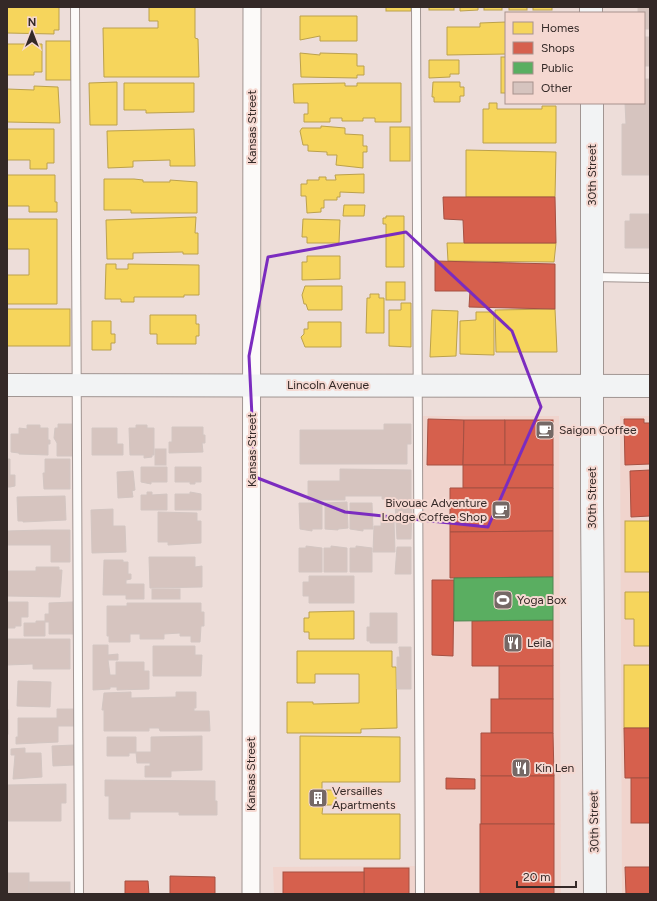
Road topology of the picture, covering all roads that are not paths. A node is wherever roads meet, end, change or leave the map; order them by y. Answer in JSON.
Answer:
{"nodes":[{"id":1,"x":75,"y":7,"type":"edge"},
{"id":2,"x":252,"y":7,"type":"edge"},
{"id":3,"x":416,"y":7,"type":"edge"},
{"id":4,"x":592,"y":104,"type":"edge"},
{"id":5,"x":592,"y":277,"type":"junction"},
{"id":6,"x":650,"y":278,"type":"edge"},
{"id":7,"x":7,"y":385,"type":"edge"},
{"id":8,"x":252,"y":385,"type":"junction"},
{"id":9,"x":418,"y":385,"type":"junction"},
{"id":10,"x":76,"y":386,"type":"junction"},
{"id":11,"x":593,"y":386,"type":"junction"},
{"id":12,"x":650,"y":386,"type":"edge"},
{"id":13,"x":79,"y":894,"type":"edge"},
{"id":14,"x":251,"y":894,"type":"edge"},
{"id":15,"x":420,"y":894,"type":"edge"},
{"id":16,"x":595,"y":894,"type":"edge"}],
"edges":[{"from":1,"to":10,"type":"lane"},
{"from":2,"to":8,"type":"street","name":"Kansas Street"},
{"from":3,"to":9,"type":"lane"},
{"from":4,"to":5,"type":"main road","name":"30th Street"},
{"from":5,"to":6,"type":"lane"},
{"from":5,"to":11,"type":"main road","name":"30th Street"},
{"from":7,"to":10,"type":"main road","name":"Lincoln Avenue"},
{"from":8,"to":9,"type":"main road","name":"Lincoln Avenue"},
{"from":8,"to":10,"type":"main road","name":"Lincoln Avenue"},
{"from":8,"to":14,"type":"street","name":"Kansas Street"},
{"from":9,"to":11,"type":"main road","name":"Lincoln Avenue"},
{"from":9,"to":15,"type":"lane"},
{"from":10,"to":13,"type":"lane"},
{"from":11,"to":12,"type":"main road","name":"Lincoln Avenue"},
{"from":11,"to":16,"type":"main road","name":"30th Street"}]}
